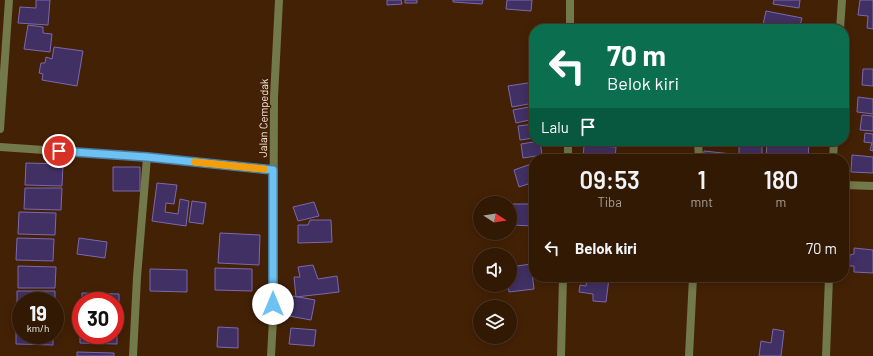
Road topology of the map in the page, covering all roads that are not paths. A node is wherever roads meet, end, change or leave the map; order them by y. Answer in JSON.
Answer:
{"nodes":[{"id":1,"x":9,"y":0,"type":"edge"},
{"id":2,"x":279,"y":0,"type":"edge"},
{"id":3,"x":570,"y":0,"type":"edge"},
{"id":4,"x":842,"y":0,"type":"edge"},
{"id":5,"x":570,"y":24,"type":"edge"},
{"id":6,"x":840,"y":24,"type":"edge"},
{"id":7,"x":0,"y":129,"type":"edge"},
{"id":8,"x":0,"y":146,"type":"edge"},
{"id":9,"x":147,"y":157,"type":"junction"},
{"id":10,"x":273,"y":170,"type":"junction"},
{"id":11,"x":849,"y":185,"type":"edge"},
{"id":12,"x":873,"y":186,"type":"edge"},
{"id":13,"x":563,"y":282,"type":"edge"},
{"id":14,"x":693,"y":282,"type":"edge"},
{"id":15,"x":829,"y":282,"type":"edge"},
{"id":16,"x":133,"y":356,"type":"edge"},
{"id":17,"x":272,"y":356,"type":"edge"},
{"id":18,"x":561,"y":356,"type":"edge"},
{"id":19,"x":689,"y":356,"type":"edge"},
{"id":20,"x":826,"y":356,"type":"edge"}],
"edges":[{"from":1,"to":7,"type":"street"},
{"from":2,"to":10,"type":"street","name":"Jalan Cempedak"},
{"from":3,"to":5,"type":"street"},
{"from":4,"to":6,"type":"street"},
{"from":8,"to":9,"type":"street"},
{"from":9,"to":10,"type":"street"},
{"from":9,"to":16,"type":"street"},
{"from":10,"to":17,"type":"street","name":"Jalan Cempedak"},
{"from":11,"to":12,"type":"street"},
{"from":13,"to":18,"type":"street"},
{"from":14,"to":19,"type":"street"},
{"from":15,"to":20,"type":"street"}]}
